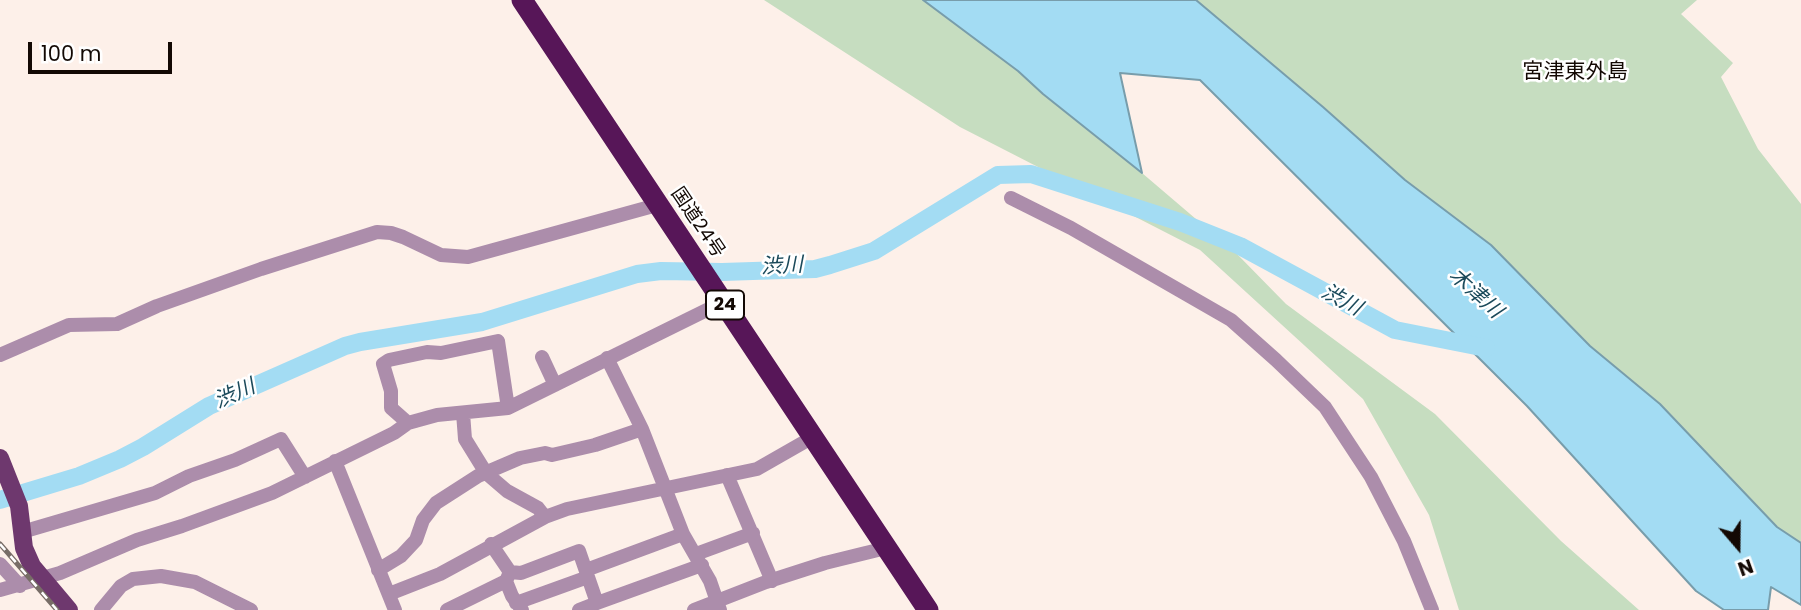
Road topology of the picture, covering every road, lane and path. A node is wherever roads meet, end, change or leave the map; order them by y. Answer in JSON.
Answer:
{"nodes":[{"id":1,"x":522,"y":0,"type":"edge"},
{"id":2,"x":1011,"y":198,"type":"dead end"},
{"id":3,"x":657,"y":205,"type":"junction"},
{"id":4,"x":723,"y":302,"type":"junction"},
{"id":5,"x":0,"y":355,"type":"edge"},
{"id":6,"x":542,"y":356,"type":"dead end"},
{"id":7,"x":607,"y":358,"type":"junction"},
{"id":8,"x":555,"y":386,"type":"junction"},
{"id":9,"x":508,"y":408,"type":"junction"},
{"id":10,"x":463,"y":413,"type":"junction"},
{"id":11,"x":408,"y":423,"type":"junction"},
{"id":12,"x":642,"y":429,"type":"junction"},
{"id":13,"x":813,"y":437,"type":"junction"},
{"id":14,"x":0,"y":458,"type":"edge"},
{"id":15,"x":335,"y":461,"type":"junction"},
{"id":16,"x":486,"y":473,"type":"junction"},
{"id":17,"x":727,"y":475,"type":"junction"},
{"id":18,"x":305,"y":477,"type":"junction"},
{"id":19,"x":664,"y":488,"type":"junction"},
{"id":20,"x":545,"y":517,"type":"junction"},
{"id":21,"x":22,"y":532,"type":"junction"},
{"id":22,"x":754,"y":533,"type":"junction"},
{"id":23,"x":683,"y":534,"type":"junction"},
{"id":24,"x":491,"y":544,"type":"junction"},
{"id":25,"x":886,"y":548,"type":"junction"},
{"id":26,"x":699,"y":560,"type":"junction"},
{"id":27,"x":0,"y":564,"type":"edge"},
{"id":28,"x":379,"y":570,"type":"junction"},
{"id":29,"x":587,"y":573,"type":"junction"},
{"id":30,"x":508,"y":577,"type":"junction"},
{"id":31,"x":40,"y":579,"type":"junction"},
{"id":32,"x":772,"y":581,"type":"junction"},
{"id":33,"x":20,"y":586,"type":"junction"},
{"id":34,"x":0,"y":590,"type":"edge"},
{"id":35,"x":390,"y":594,"type":"junction"},
{"id":36,"x":597,"y":603,"type":"junction"},
{"id":37,"x":718,"y":605,"type":"edge"},
{"id":38,"x":519,"y":607,"type":"edge"},
{"id":39,"x":69,"y":610,"type":"edge"},
{"id":40,"x":101,"y":610,"type":"edge"},
{"id":41,"x":251,"y":610,"type":"edge"},
{"id":42,"x":395,"y":610,"type":"edge"},
{"id":43,"x":447,"y":610,"type":"edge"},
{"id":44,"x":579,"y":610,"type":"edge"},
{"id":45,"x":694,"y":610,"type":"edge"},
{"id":46,"x":928,"y":610,"type":"edge"},
{"id":47,"x":1432,"y":610,"type":"edge"}],
"edges":[{"from":1,"to":3,"type":"highway","name":"国道24号","number":"24"},
{"from":2,"to":47,"type":"street"},
{"from":3,"to":4,"type":"highway","name":"国道24号","number":"24"},
{"from":3,"to":5,"type":"street"},
{"from":4,"to":7,"type":"street"},
{"from":4,"to":13,"type":"highway","name":"国道24号","number":"24"},
{"from":6,"to":8,"type":"street"},
{"from":7,"to":8,"type":"street"},
{"from":7,"to":12,"type":"street"},
{"from":8,"to":9,"type":"street"},
{"from":9,"to":10,"type":"street"},
{"from":9,"to":11,"type":"street"},
{"from":10,"to":11,"type":"street"},
{"from":10,"to":16,"type":"street"},
{"from":11,"to":15,"type":"street"},
{"from":12,"to":16,"type":"street"},
{"from":12,"to":19,"type":"street"},
{"from":13,"to":17,"type":"street"},
{"from":13,"to":25,"type":"highway","name":"国道24号","number":"24"},
{"from":14,"to":21,"type":"main road"},
{"from":15,"to":18,"type":"street"},
{"from":15,"to":28,"type":"street"},
{"from":16,"to":20,"type":"street"},
{"from":16,"to":28,"type":"street"},
{"from":17,"to":19,"type":"street"},
{"from":17,"to":22,"type":"street"},
{"from":18,"to":21,"type":"street"},
{"from":18,"to":31,"type":"street"},
{"from":19,"to":20,"type":"street"},
{"from":19,"to":23,"type":"street"},
{"from":20,"to":24,"type":"street"},
{"from":21,"to":31,"type":"main road"},
{"from":22,"to":26,"type":"street"},
{"from":22,"to":32,"type":"street"},
{"from":23,"to":26,"type":"street"},
{"from":23,"to":29,"type":"street"},
{"from":24,"to":30,"type":"street"},
{"from":24,"to":35,"type":"street"},
{"from":25,"to":32,"type":"street"},
{"from":25,"to":46,"type":"highway","name":"国道24号","number":"24"},
{"from":26,"to":36,"type":"street"},
{"from":26,"to":37,"type":"street"},
{"from":27,"to":33,"type":"street"},
{"from":28,"to":35,"type":"street"},
{"from":29,"to":30,"type":"street"},
{"from":29,"to":36,"type":"street"},
{"from":29,"to":38,"type":"street"},
{"from":30,"to":38,"type":"street"},
{"from":30,"to":43,"type":"street"},
{"from":31,"to":33,"type":"street"},
{"from":31,"to":39,"type":"main road"},
{"from":32,"to":37,"type":"street"},
{"from":33,"to":34,"type":"street"},
{"from":35,"to":42,"type":"street"},
{"from":36,"to":44,"type":"street"},
{"from":37,"to":45,"type":"street"},
{"from":40,"to":41,"type":"street"}]}
